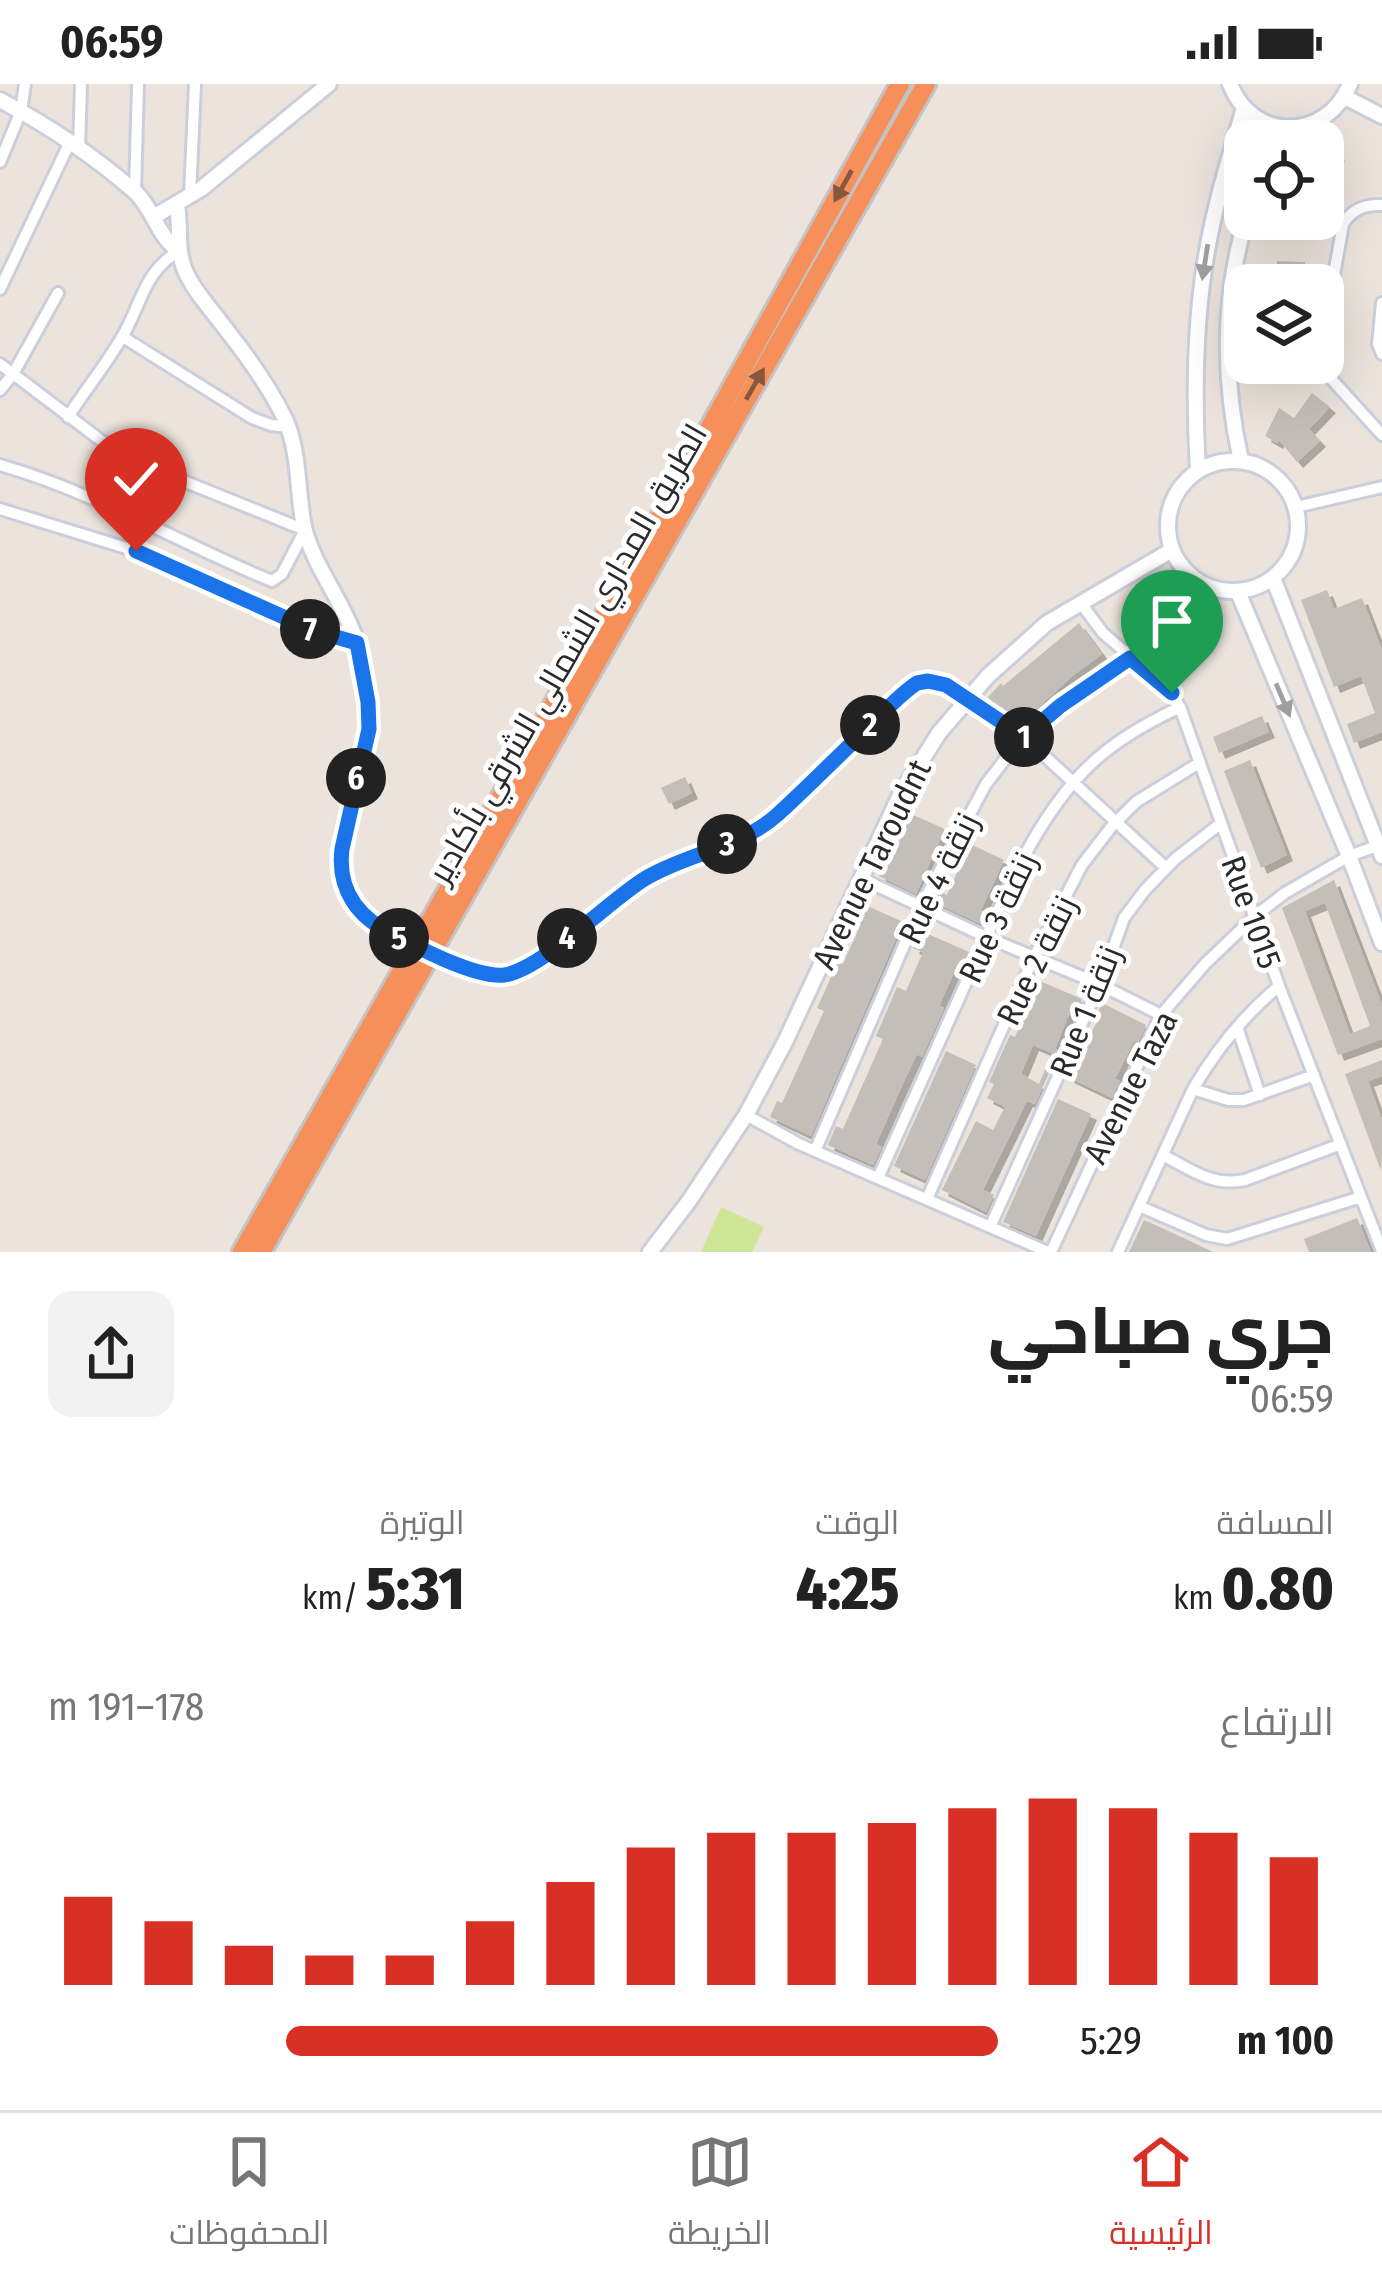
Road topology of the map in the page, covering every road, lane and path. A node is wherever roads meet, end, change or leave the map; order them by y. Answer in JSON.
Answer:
{"nodes":[{"id":1,"x":25,"y":84,"type":"edge"},
{"id":2,"x":81,"y":84,"type":"edge"},
{"id":3,"x":138,"y":84,"type":"edge"},
{"id":4,"x":195,"y":84,"type":"edge"},
{"id":5,"x":329,"y":84,"type":"edge"},
{"id":6,"x":901,"y":84,"type":"edge"},
{"id":7,"x":926,"y":84,"type":"edge"},
{"id":8,"x":1230,"y":84,"type":"edge"},
{"id":9,"x":1348,"y":91,"type":"edge"},
{"id":10,"x":0,"y":100,"type":"edge"},
{"id":11,"x":1244,"y":108,"type":"junction"},
{"id":12,"x":21,"y":111,"type":"junction"},
{"id":13,"x":1382,"y":116,"type":"edge"},
{"id":14,"x":1263,"y":120,"type":"edge"},
{"id":15,"x":1320,"y":120,"type":"edge"},
{"id":16,"x":74,"y":146,"type":"junction"},
{"id":17,"x":0,"y":162,"type":"edge"},
{"id":18,"x":135,"y":192,"type":"junction"},
{"id":19,"x":184,"y":200,"type":"junction"},
{"id":20,"x":1382,"y":205,"type":"edge"},
{"id":21,"x":155,"y":216,"type":"junction"},
{"id":22,"x":179,"y":250,"type":"junction"},
{"id":23,"x":1335,"y":264,"type":"edge"},
{"id":24,"x":0,"y":289,"type":"edge"},
{"id":25,"x":58,"y":293,"type":"dead end"},
{"id":26,"x":1382,"y":303,"type":"edge"},
{"id":27,"x":122,"y":337,"type":"junction"},
{"id":28,"x":1382,"y":354,"type":"edge"},
{"id":29,"x":0,"y":364,"type":"edge"},
{"id":30,"x":13,"y":374,"type":"junction"},
{"id":31,"x":1228,"y":384,"type":"edge"},
{"id":32,"x":1336,"y":384,"type":"edge"},
{"id":33,"x":0,"y":390,"type":"edge"},
{"id":34,"x":68,"y":417,"type":"junction"},
{"id":35,"x":288,"y":427,"type":"junction"},
{"id":36,"x":1381,"y":432,"type":"edge"},
{"id":37,"x":1241,"y":461,"type":"junction"},
{"id":38,"x":0,"y":465,"type":"edge"},
{"id":39,"x":1198,"y":470,"type":"junction"},
{"id":40,"x":1382,"y":487,"type":"edge"},
{"id":41,"x":1296,"y":507,"type":"junction"},
{"id":42,"x":0,"y":509,"type":"edge"},
{"id":43,"x":305,"y":530,"type":"junction"},
{"id":44,"x":1172,"y":550,"type":"junction"},
{"id":45,"x":1273,"y":578,"type":"junction"},
{"id":46,"x":1238,"y":592,"type":"junction"},
{"id":47,"x":1080,"y":602,"type":"junction"},
{"id":48,"x":357,"y":643,"type":"junction"},
{"id":49,"x":1130,"y":658,"type":"junction"},
{"id":50,"x":967,"y":699,"type":"junction"},
{"id":51,"x":1180,"y":707,"type":"junction"},
{"id":52,"x":1024,"y":737,"type":"junction"},
{"id":53,"x":1199,"y":763,"type":"junction"},
{"id":54,"x":1074,"y":782,"type":"junction"},
{"id":55,"x":1116,"y":821,"type":"junction"},
{"id":56,"x":1220,"y":824,"type":"junction"},
{"id":57,"x":1381,"y":849,"type":"edge"},
{"id":58,"x":1349,"y":856,"type":"junction"},
{"id":59,"x":1166,"y":868,"type":"junction"},
{"id":60,"x":860,"y":878,"type":"junction"},
{"id":61,"x":921,"y":907,"type":"junction"},
{"id":62,"x":1255,"y":916,"type":"junction"},
{"id":63,"x":986,"y":937,"type":"junction"},
{"id":64,"x":1382,"y":943,"type":"edge"},
{"id":65,"x":1034,"y":957,"type":"junction"},
{"id":66,"x":1099,"y":984,"type":"junction"},
{"id":67,"x":1279,"y":986,"type":"junction"},
{"id":68,"x":1161,"y":1015,"type":"junction"},
{"id":69,"x":1237,"y":1028,"type":"junction"},
{"id":70,"x":1314,"y":1075,"type":"junction"},
{"id":71,"x":1193,"y":1089,"type":"junction"},
{"id":72,"x":1260,"y":1095,"type":"junction"},
{"id":73,"x":746,"y":1115,"type":"junction"},
{"id":74,"x":1340,"y":1144,"type":"junction"},
{"id":75,"x":815,"y":1151,"type":"junction"},
{"id":76,"x":1163,"y":1155,"type":"junction"},
{"id":77,"x":878,"y":1178,"type":"junction"},
{"id":78,"x":1361,"y":1197,"type":"junction"},
{"id":79,"x":927,"y":1199,"type":"junction"},
{"id":80,"x":1139,"y":1206,"type":"junction"},
{"id":81,"x":990,"y":1227,"type":"junction"},
{"id":82,"x":1382,"y":1251,"type":"edge"},
{"id":83,"x":242,"y":1252,"type":"edge"},
{"id":84,"x":261,"y":1252,"type":"edge"},
{"id":85,"x":650,"y":1252,"type":"edge"},
{"id":86,"x":1049,"y":1252,"type":"edge"},
{"id":87,"x":1118,"y":1252,"type":"edge"}],
"edges":[{"from":1,"to":12,"type":"street"},
{"from":2,"to":16,"type":"street"},
{"from":3,"to":18,"type":"street"},
{"from":4,"to":19,"type":"street"},
{"from":5,"to":19,"type":"street"},
{"from":6,"to":83,"type":"highway","name":"الطريق المداري الشمالي الشرقي بأكادير","one_way":true},
{"from":84,"to":7,"type":"highway","name":"الطريق المداري الشمالي الشرقي بأكادير","one_way":true},
{"from":8,"to":11,"type":"street"},
{"from":9,"to":13,"type":"street"},
{"from":9,"to":15,"type":"street"},
{"from":10,"to":12,"type":"street"},
{"from":11,"to":14,"type":"street"},
{"from":11,"to":39,"type":"street","one_way":true},
{"from":12,"to":16,"type":"street"},
{"from":12,"to":17,"type":"street"},
{"from":16,"to":18,"type":"street"},
{"from":16,"to":24,"type":"street"},
{"from":18,"to":21,"type":"street"},
{"from":19,"to":21,"type":"street"},
{"from":19,"to":22,"type":"street"},
{"from":20,"to":23,"type":"street"},
{"from":21,"to":22,"type":"street"},
{"from":22,"to":27,"type":"street"},
{"from":22,"to":35,"type":"street"},
{"from":25,"to":30,"type":"street"},
{"from":26,"to":28,"type":"street"},
{"from":27,"to":34,"type":"street"},
{"from":27,"to":35,"type":"street"},
{"from":29,"to":30,"type":"street"},
{"from":30,"to":33,"type":"street"},
{"from":30,"to":34,"type":"street"},
{"from":31,"to":37,"type":"street"},
{"from":32,"to":36,"type":"street"},
{"from":34,"to":43,"type":"street"},
{"from":35,"to":43,"type":"street"},
{"from":37,"to":39,"type":"street"},
{"from":37,"to":41,"type":"street"},
{"from":38,"to":43,"type":"street"},
{"from":39,"to":44,"type":"street"},
{"from":40,"to":41,"type":"street"},
{"from":41,"to":45,"type":"street"},
{"from":42,"to":48,"type":"street"},
{"from":43,"to":48,"type":"street"},
{"from":44,"to":46,"type":"street"},
{"from":44,"to":47,"type":"street","name":"Avenue Taroudnt"},
{"from":45,"to":46,"type":"street"},
{"from":45,"to":57,"type":"street"},
{"from":46,"to":58,"type":"street","one_way":true},
{"from":47,"to":49,"type":"street","name":"Rue 1015"},
{"from":47,"to":50,"type":"street","name":"Avenue Taroudnt"},
{"from":48,"to":50,"type":"street","bridge":true},
{"from":49,"to":51,"type":"street","name":"Rue 1015"},
{"from":49,"to":52,"type":"street","name":"Rue 4 زنقة"},
{"from":50,"to":52,"type":"street"},
{"from":50,"to":60,"type":"street","name":"Avenue Taroudnt"},
{"from":51,"to":53,"type":"street","name":"Rue 1015"},
{"from":51,"to":54,"type":"street","name":"Rue 3 زنقة"},
{"from":52,"to":54,"type":"street"},
{"from":52,"to":61,"type":"street","name":"Rue 4 زنقة"},
{"from":53,"to":55,"type":"street","name":"Rue 2 زنقة"},
{"from":53,"to":56,"type":"street","name":"Rue 1015"},
{"from":54,"to":55,"type":"street"},
{"from":54,"to":63,"type":"street","name":"Rue 3 زنقة"},
{"from":55,"to":59,"type":"street"},
{"from":55,"to":65,"type":"street","name":"Rue 2 زنقة"},
{"from":56,"to":59,"type":"street","name":"Rue 1 زنقة"},
{"from":56,"to":62,"type":"street","name":"Rue 1015"},
{"from":57,"to":58,"type":"street","name":"Avenue Taza"},
{"from":58,"to":62,"type":"street","name":"Avenue Taza"},
{"from":58,"to":64,"type":"street"},
{"from":59,"to":66,"type":"street","name":"Rue 1 زنقة"},
{"from":60,"to":61,"type":"street"},
{"from":60,"to":73,"type":"street","name":"Avenue Taroudnt"},
{"from":61,"to":63,"type":"street"},
{"from":61,"to":75,"type":"street","name":"Rue 4 زنقة"},
{"from":62,"to":67,"type":"street","name":"Rue 1015"},
{"from":62,"to":68,"type":"street","name":"Avenue Taza"},
{"from":63,"to":65,"type":"street"},
{"from":63,"to":77,"type":"street","name":"Rue 3 زنقة"},
{"from":65,"to":66,"type":"street"},
{"from":65,"to":79,"type":"street","name":"Rue 2 زنقة"},
{"from":66,"to":68,"type":"street"},
{"from":66,"to":81,"type":"street","name":"Rue 1 زنقة"},
{"from":67,"to":69,"type":"street"},
{"from":67,"to":70,"type":"street","name":"Rue 1015"},
{"from":68,"to":86,"type":"street","name":"Avenue Taza"},
{"from":69,"to":71,"type":"street"},
{"from":69,"to":72,"type":"street"},
{"from":70,"to":72,"type":"street"},
{"from":70,"to":74,"type":"street","name":"Rue 1015"},
{"from":71,"to":72,"type":"street"},
{"from":71,"to":76,"type":"street"},
{"from":73,"to":75,"type":"street"},
{"from":73,"to":85,"type":"street","name":"Avenue Taroudnt"},
{"from":74,"to":76,"type":"street"},
{"from":74,"to":78,"type":"street","name":"Rue 1015"},
{"from":75,"to":77,"type":"street"},
{"from":76,"to":80,"type":"street"},
{"from":77,"to":79,"type":"street"},
{"from":78,"to":80,"type":"street"},
{"from":78,"to":82,"type":"street","name":"Rue 1015"},
{"from":79,"to":81,"type":"street"},
{"from":80,"to":87,"type":"street"},
{"from":81,"to":86,"type":"street"}]}
